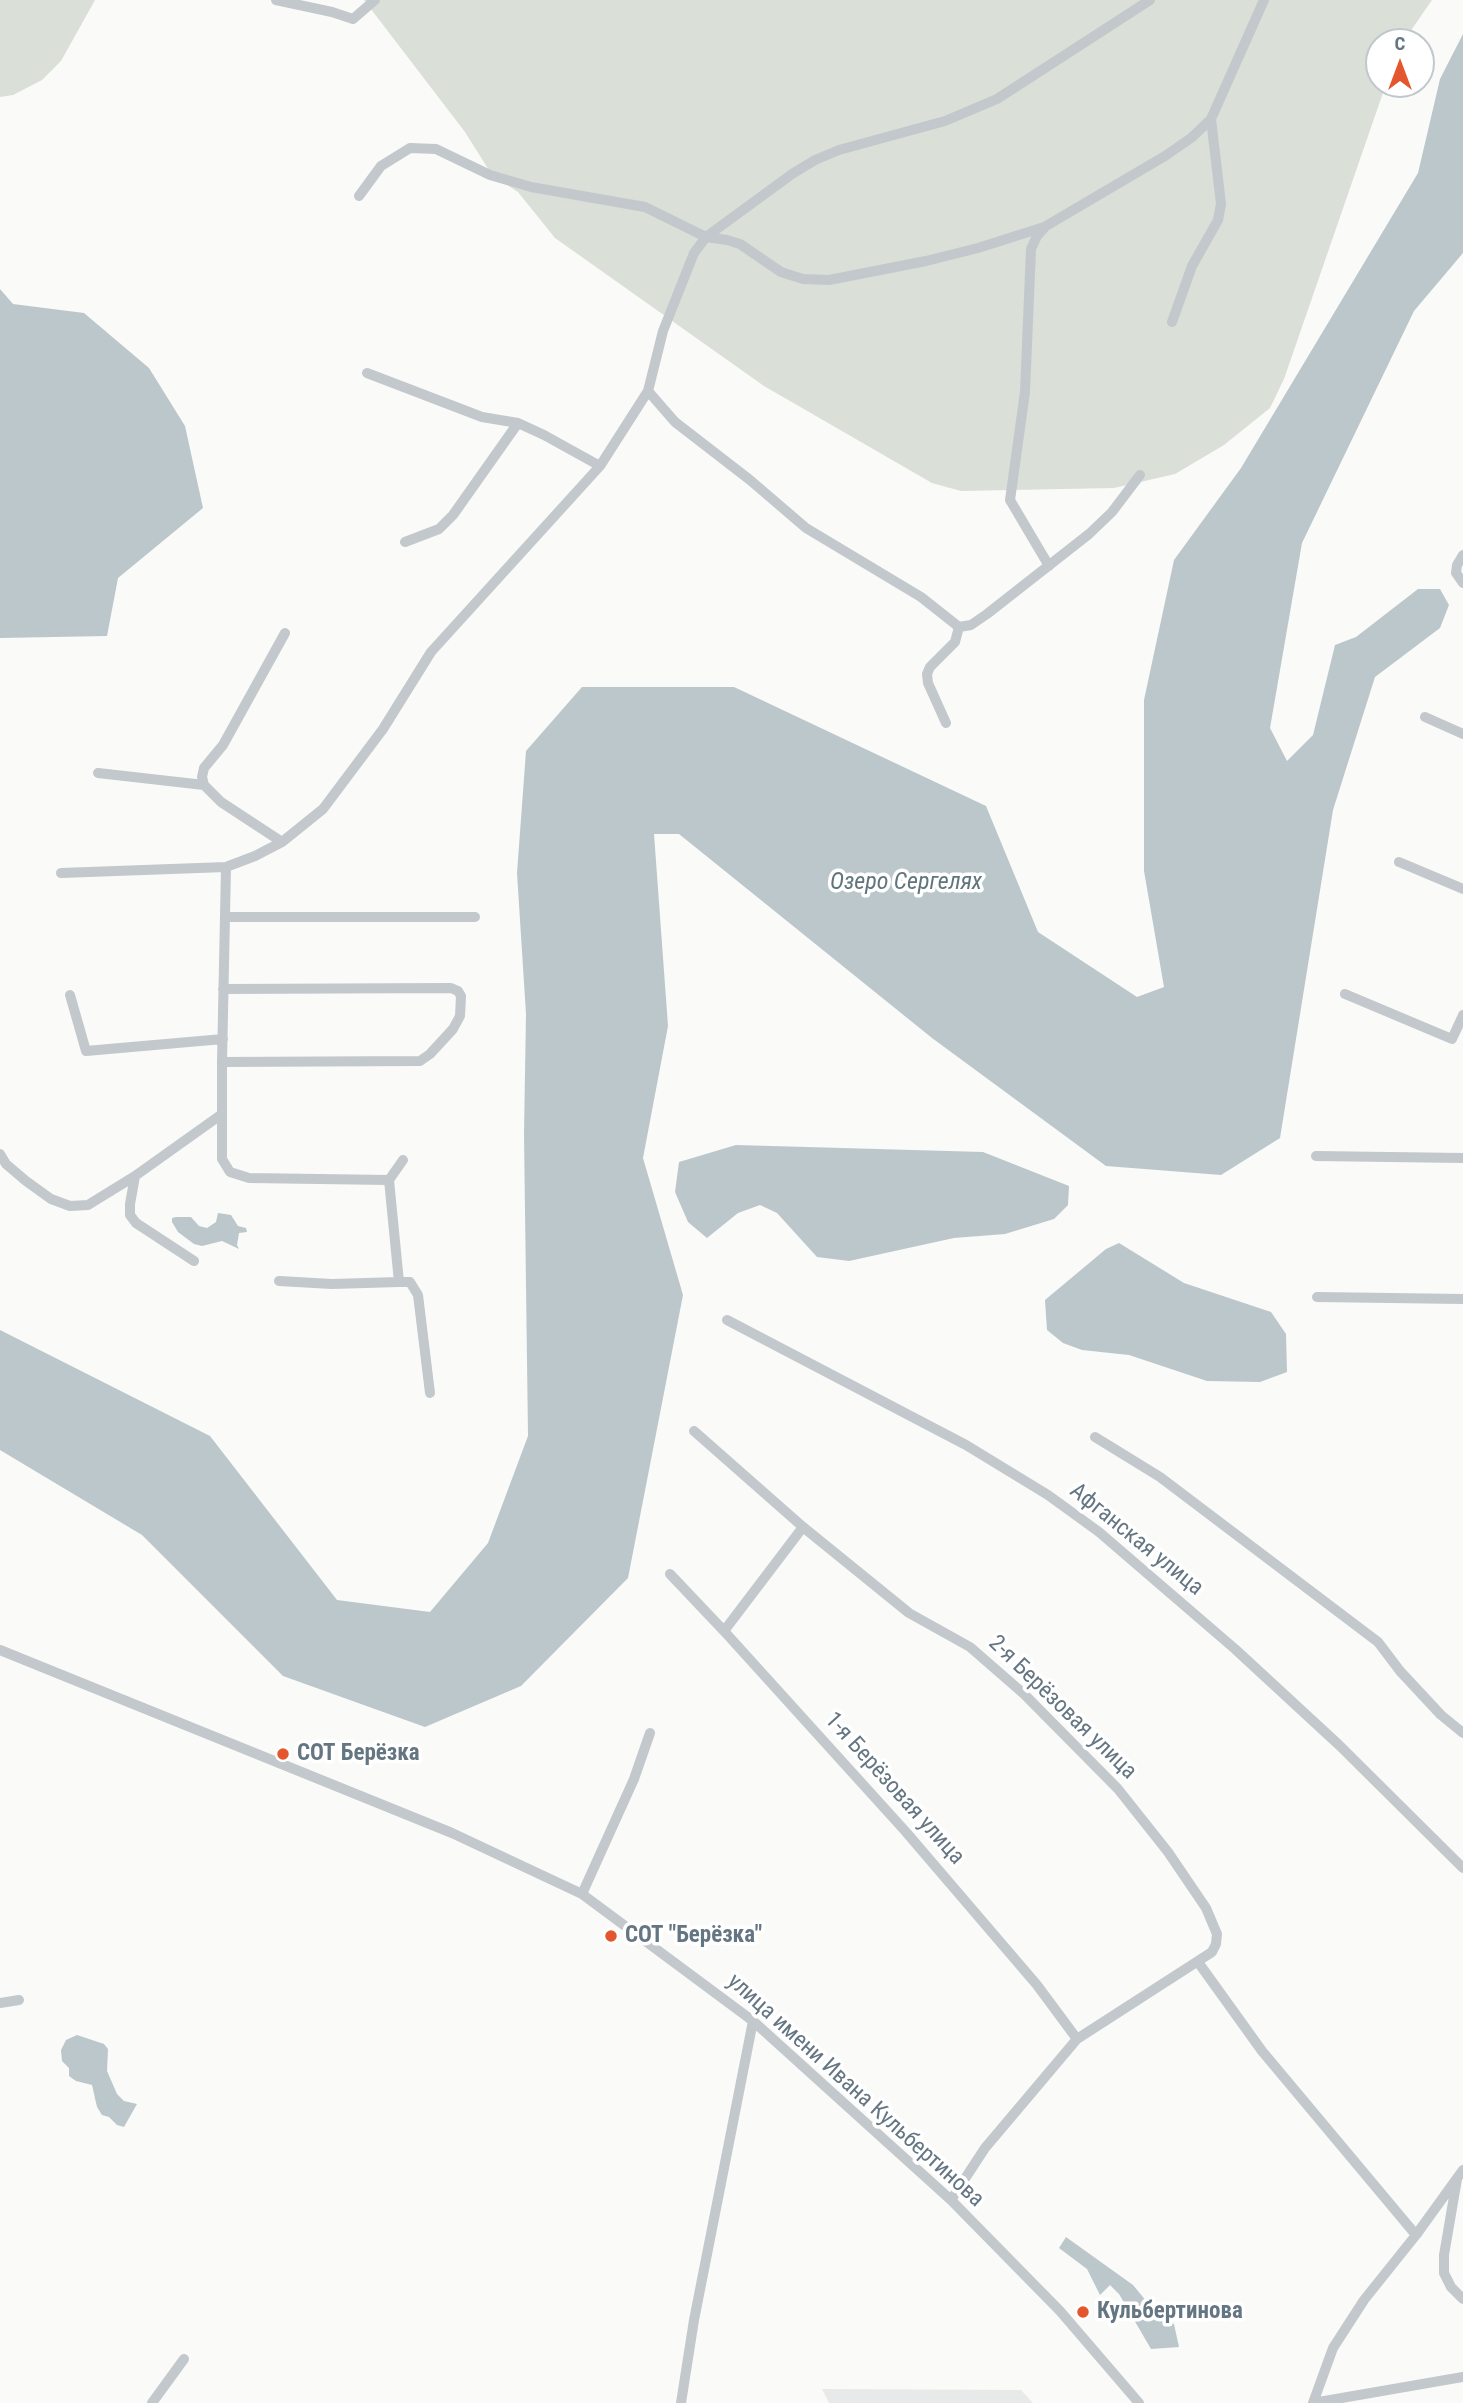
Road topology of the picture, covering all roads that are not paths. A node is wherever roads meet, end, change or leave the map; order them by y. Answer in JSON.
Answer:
{"nodes":[{"id":1,"x":276,"y":0,"type":"edge"},
{"id":2,"x":375,"y":0,"type":"edge"},
{"id":3,"x":1150,"y":0,"type":"edge"},
{"id":4,"x":1264,"y":0,"type":"edge"},
{"id":5,"x":1211,"y":119,"type":"junction"},
{"id":6,"x":359,"y":196,"type":"dead end"},
{"id":7,"x":1046,"y":226,"type":"junction"},
{"id":8,"x":706,"y":237,"type":"junction"},
{"id":9,"x":1172,"y":322,"type":"dead end"},
{"id":10,"x":368,"y":373,"type":"dead end"},
{"id":11,"x":648,"y":391,"type":"junction"},
{"id":12,"x":518,"y":423,"type":"junction"},
{"id":13,"x":600,"y":466,"type":"junction"},
{"id":14,"x":1140,"y":475,"type":"dead end"},
{"id":15,"x":405,"y":542,"type":"dead end"},
{"id":16,"x":1463,"y":555,"type":"edge"},
{"id":17,"x":1049,"y":566,"type":"junction"},
{"id":18,"x":1463,"y":583,"type":"edge"},
{"id":19,"x":960,"y":627,"type":"junction"},
{"id":20,"x":285,"y":633,"type":"dead end"},
{"id":21,"x":1425,"y":717,"type":"dead end"},
{"id":22,"x":946,"y":723,"type":"dead end"},
{"id":23,"x":1463,"y":734,"type":"edge"},
{"id":24,"x":98,"y":774,"type":"dead end"},
{"id":25,"x":204,"y":785,"type":"junction"},
{"id":26,"x":282,"y":842,"type":"junction"},
{"id":27,"x":1399,"y":862,"type":"dead end"},
{"id":28,"x":226,"y":867,"type":"junction"},
{"id":29,"x":61,"y":873,"type":"dead end"},
{"id":30,"x":1463,"y":889,"type":"edge"},
{"id":31,"x":225,"y":917,"type":"junction"},
{"id":32,"x":475,"y":917,"type":"dead end"},
{"id":33,"x":223,"y":989,"type":"junction"},
{"id":34,"x":1345,"y":994,"type":"dead end"},
{"id":35,"x":70,"y":995,"type":"dead end"},
{"id":36,"x":1463,"y":1015,"type":"edge"},
{"id":37,"x":223,"y":1039,"type":"junction"},
{"id":38,"x":1458,"y":1041,"type":"edge"},
{"id":39,"x":222,"y":1062,"type":"junction"},
{"id":40,"x":222,"y":1114,"type":"junction"},
{"id":41,"x":0,"y":1154,"type":"edge"},
{"id":42,"x":1315,"y":1156,"type":"dead end"},
{"id":43,"x":1463,"y":1158,"type":"edge"},
{"id":44,"x":403,"y":1160,"type":"dead end"},
{"id":45,"x":135,"y":1176,"type":"junction"},
{"id":46,"x":390,"y":1180,"type":"junction"},
{"id":47,"x":194,"y":1261,"type":"dead end"},
{"id":48,"x":279,"y":1280,"type":"dead end"},
{"id":49,"x":399,"y":1282,"type":"junction"},
{"id":50,"x":1317,"y":1297,"type":"dead end"},
{"id":51,"x":1463,"y":1300,"type":"edge"},
{"id":52,"x":727,"y":1320,"type":"dead end"},
{"id":53,"x":430,"y":1393,"type":"dead end"},
{"id":54,"x":694,"y":1431,"type":"dead end"},
{"id":55,"x":1095,"y":1437,"type":"dead end"},
{"id":56,"x":803,"y":1527,"type":"junction"},
{"id":57,"x":670,"y":1574,"type":"dead end"},
{"id":58,"x":724,"y":1631,"type":"junction"},
{"id":59,"x":0,"y":1650,"type":"edge"},
{"id":60,"x":650,"y":1733,"type":"dead end"},
{"id":61,"x":1463,"y":1733,"type":"edge"},
{"id":62,"x":1463,"y":1868,"type":"edge"},
{"id":63,"x":582,"y":1894,"type":"junction"},
{"id":64,"x":1198,"y":1962,"type":"junction"},
{"id":65,"x":19,"y":2000,"type":"dead end"},
{"id":66,"x":0,"y":2003,"type":"edge"},
{"id":67,"x":753,"y":2021,"type":"junction"},
{"id":68,"x":1077,"y":2039,"type":"junction"},
{"id":69,"x":1460,"y":2174,"type":"edge"},
{"id":70,"x":951,"y":2200,"type":"junction"},
{"id":71,"x":1416,"y":2235,"type":"junction"},
{"id":72,"x":1463,"y":2299,"type":"edge"},
{"id":73,"x":184,"y":2359,"type":"dead end"},
{"id":74,"x":1463,"y":2377,"type":"edge"},
{"id":75,"x":152,"y":2403,"type":"edge"},
{"id":76,"x":681,"y":2403,"type":"edge"},
{"id":77,"x":1139,"y":2403,"type":"edge"},
{"id":78,"x":1313,"y":2403,"type":"edge"}],
"edges":[{"from":1,"to":2,"type":"street"},
{"from":3,"to":8,"type":"street"},
{"from":4,"to":5,"type":"street"},
{"from":5,"to":7,"type":"street"},
{"from":5,"to":9,"type":"street"},
{"from":6,"to":8,"type":"street"},
{"from":7,"to":8,"type":"street"},
{"from":7,"to":17,"type":"street"},
{"from":8,"to":11,"type":"street"},
{"from":10,"to":12,"type":"street"},
{"from":11,"to":13,"type":"street"},
{"from":11,"to":19,"type":"street"},
{"from":12,"to":13,"type":"street"},
{"from":12,"to":15,"type":"street"},
{"from":13,"to":26,"type":"street"},
{"from":14,"to":17,"type":"street"},
{"from":16,"to":18,"type":"street"},
{"from":17,"to":19,"type":"street"},
{"from":19,"to":22,"type":"street"},
{"from":20,"to":25,"type":"street"},
{"from":21,"to":23,"type":"street"},
{"from":24,"to":25,"type":"street"},
{"from":25,"to":26,"type":"street"},
{"from":26,"to":28,"type":"street"},
{"from":27,"to":30,"type":"street"},
{"from":28,"to":29,"type":"street"},
{"from":28,"to":31,"type":"street"},
{"from":31,"to":32,"type":"street"},
{"from":31,"to":33,"type":"street"},
{"from":33,"to":37,"type":"street"},
{"from":33,"to":39,"type":"street"},
{"from":34,"to":38,"type":"street"},
{"from":35,"to":37,"type":"street"},
{"from":36,"to":38,"type":"street"},
{"from":37,"to":39,"type":"street"},
{"from":39,"to":40,"type":"street"},
{"from":40,"to":45,"type":"street"},
{"from":40,"to":46,"type":"street"},
{"from":41,"to":45,"type":"street"},
{"from":42,"to":43,"type":"street"},
{"from":44,"to":46,"type":"street"},
{"from":45,"to":47,"type":"street"},
{"from":46,"to":49,"type":"street"},
{"from":48,"to":49,"type":"street"},
{"from":49,"to":53,"type":"street"},
{"from":50,"to":51,"type":"street"},
{"from":52,"to":62,"type":"street","name":"Афганская улица"},
{"from":54,"to":56,"type":"street","name":"2-я Берёзовая улица"},
{"from":55,"to":61,"type":"street"},
{"from":56,"to":58,"type":"street"},
{"from":56,"to":64,"type":"street","name":"2-я Берёзовая улица"},
{"from":57,"to":58,"type":"street","name":"1-я Берёзовая улица"},
{"from":58,"to":68,"type":"street","name":"1-я Берёзовая улица"},
{"from":59,"to":63,"type":"street","name":"улица имени Ивана Кульбертинова"},
{"from":60,"to":63,"type":"street"},
{"from":63,"to":67,"type":"street","name":"улица имени Ивана Кульбертинова"},
{"from":64,"to":68,"type":"street"},
{"from":64,"to":71,"type":"street"},
{"from":65,"to":66,"type":"street"},
{"from":67,"to":70,"type":"street","name":"улица имени Ивана Кульбертинова"},
{"from":67,"to":76,"type":"street"},
{"from":68,"to":70,"type":"street"},
{"from":69,"to":71,"type":"street"},
{"from":69,"to":72,"type":"street"},
{"from":70,"to":77,"type":"street","name":"улица имени Ивана Кульбертинова"},
{"from":71,"to":78,"type":"street"},
{"from":73,"to":75,"type":"street"},
{"from":74,"to":78,"type":"street"}]}
